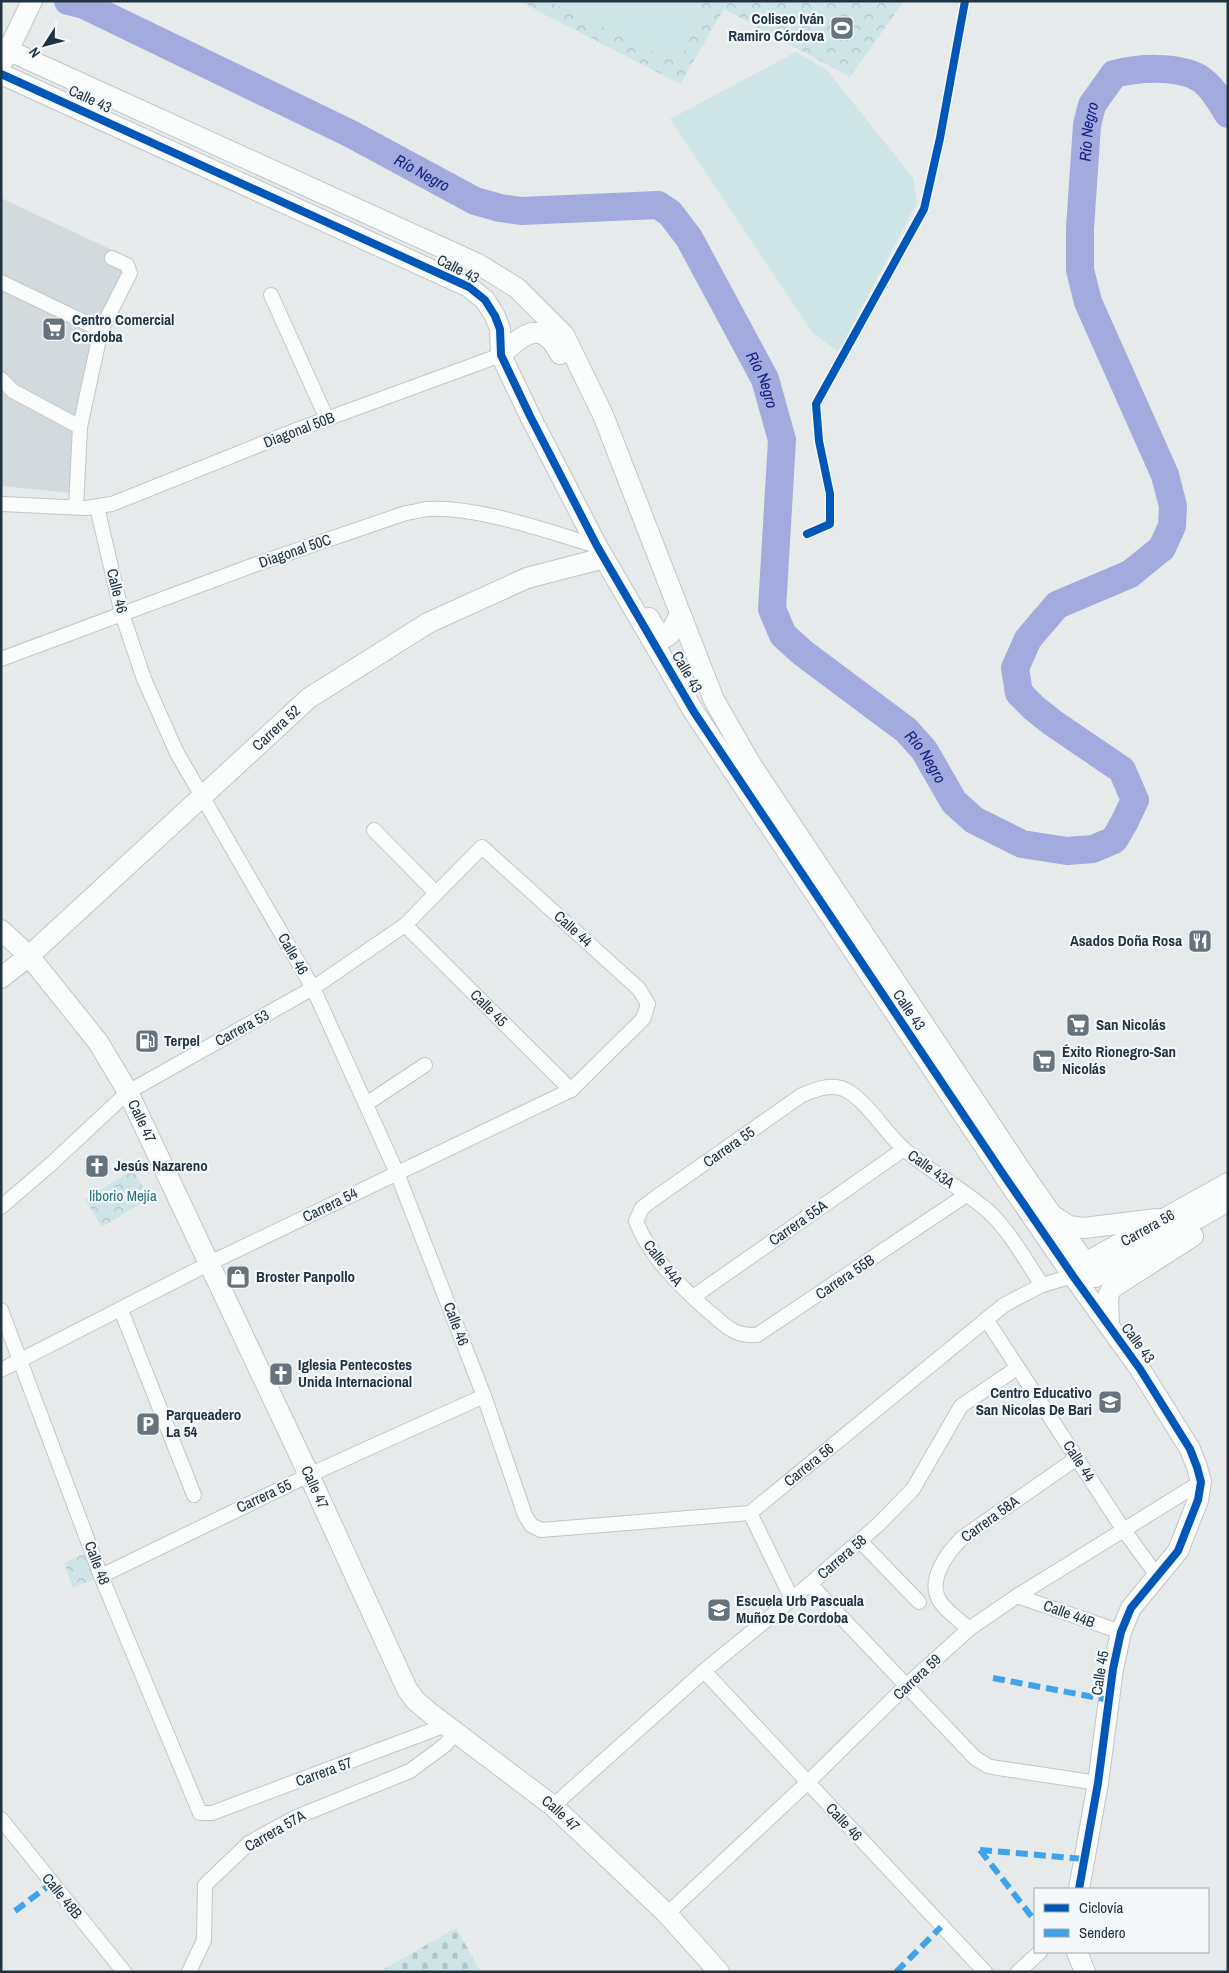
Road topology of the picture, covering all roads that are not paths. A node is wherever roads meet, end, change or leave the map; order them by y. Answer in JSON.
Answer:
{"nodes":[{"id":1,"x":31,"y":2,"type":"edge"},
{"id":2,"x":4,"y":54,"type":"edge"},
{"id":3,"x":1,"y":74,"type":"edge"},
{"id":4,"x":112,"y":258,"type":"dead end"},
{"id":5,"x":2,"y":283,"type":"edge"},
{"id":6,"x":271,"y":294,"type":"dead end"},
{"id":7,"x":101,"y":330,"type":"junction"},
{"id":8,"x":501,"y":355,"type":"junction"},
{"id":9,"x":1,"y":379,"type":"edge"},
{"id":10,"x":327,"y":419,"type":"junction"},
{"id":11,"x":80,"y":427,"type":"junction"},
{"id":12,"x":632,"y":488,"type":"junction"},
{"id":13,"x":1,"y":504,"type":"edge"},
{"id":14,"x":76,"y":507,"type":"junction"},
{"id":15,"x":97,"y":507,"type":"junction"},
{"id":16,"x":601,"y":552,"type":"junction"},
{"id":17,"x":618,"y":581,"type":"junction"},
{"id":18,"x":122,"y":614,"type":"junction"},
{"id":19,"x":680,"y":614,"type":"junction"},
{"id":20,"x":1,"y":659,"type":"edge"},
{"id":21,"x":201,"y":796,"type":"junction"},
{"id":22,"x":374,"y":830,"type":"dead end"},
{"id":23,"x":482,"y":847,"type":"joint"},
{"id":24,"x":436,"y":893,"type":"junction"},
{"id":25,"x":405,"y":925,"type":"junction"},
{"id":26,"x":1,"y":930,"type":"edge"},
{"id":27,"x":29,"y":956,"type":"junction"},
{"id":28,"x":1,"y":978,"type":"edge"},
{"id":29,"x":313,"y":988,"type":"junction"},
{"id":30,"x":643,"y":1019,"type":"joint"},
{"id":31,"x":425,"y":1065,"type":"dead end"},
{"id":32,"x":571,"y":1090,"type":"junction"},
{"id":33,"x":128,"y":1092,"type":"junction"},
{"id":34,"x":802,"y":1095,"type":"joint"},
{"id":35,"x":366,"y":1104,"type":"junction"},
{"id":36,"x":904,"y":1149,"type":"junction"},
{"id":37,"x":397,"y":1173,"type":"junction"},
{"id":38,"x":1228,"y":1183,"type":"edge"},
{"id":39,"x":966,"y":1195,"type":"junction"},
{"id":40,"x":655,"y":1198,"type":"joint"},
{"id":41,"x":1228,"y":1201,"type":"edge"},
{"id":42,"x":1,"y":1207,"type":"edge"},
{"id":43,"x":1051,"y":1213,"type":"junction"},
{"id":44,"x":1228,"y":1216,"type":"edge"},
{"id":45,"x":1169,"y":1217,"type":"junction"},
{"id":46,"x":209,"y":1264,"type":"junction"},
{"id":47,"x":1085,"y":1272,"type":"junction"},
{"id":48,"x":1042,"y":1285,"type":"junction"},
{"id":49,"x":693,"y":1297,"type":"junction"},
{"id":50,"x":1,"y":1310,"type":"edge"},
{"id":51,"x":121,"y":1310,"type":"junction"},
{"id":52,"x":986,"y":1318,"type":"junction"},
{"id":53,"x":720,"y":1321,"type":"joint"},
{"id":54,"x":1109,"y":1326,"type":"junction"},
{"id":55,"x":21,"y":1361,"type":"junction"},
{"id":56,"x":1017,"y":1368,"type":"junction"},
{"id":57,"x":1,"y":1370,"type":"edge"},
{"id":58,"x":484,"y":1396,"type":"junction"},
{"id":59,"x":1077,"y":1458,"type":"junction"},
{"id":60,"x":309,"y":1475,"type":"junction"},
{"id":61,"x":1201,"y":1482,"type":"junction"},
{"id":62,"x":194,"y":1495,"type":"dead end"},
{"id":63,"x":750,"y":1513,"type":"junction"},
{"id":64,"x":1124,"y":1529,"type":"junction"},
{"id":65,"x":860,"y":1541,"type":"junction"},
{"id":66,"x":101,"y":1576,"type":"junction"},
{"id":67,"x":1158,"y":1577,"type":"junction"},
{"id":68,"x":810,"y":1584,"type":"junction"},
{"id":69,"x":1018,"y":1596,"type":"junction"},
{"id":70,"x":792,"y":1600,"type":"junction"},
{"id":71,"x":919,"y":1602,"type":"dead end"},
{"id":72,"x":970,"y":1629,"type":"junction"},
{"id":73,"x":1120,"y":1632,"type":"junction"},
{"id":74,"x":704,"y":1671,"type":"junction"},
{"id":75,"x":906,"y":1686,"type":"junction"},
{"id":76,"x":445,"y":1730,"type":"junction"},
{"id":77,"x":435,"y":1752,"type":"junction"},
{"id":78,"x":807,"y":1783,"type":"junction"},
{"id":79,"x":1098,"y":1783,"type":"junction"},
{"id":80,"x":553,"y":1806,"type":"junction"},
{"id":81,"x":200,"y":1813,"type":"joint"},
{"id":82,"x":1,"y":1819,"type":"edge"},
{"id":83,"x":1079,"y":1888,"type":"edge"},
{"id":84,"x":667,"y":1914,"type":"junction"},
{"id":85,"x":1039,"y":1953,"type":"edge"},
{"id":86,"x":1078,"y":1953,"type":"edge"},
{"id":87,"x":124,"y":1972,"type":"edge"},
{"id":88,"x":189,"y":1972,"type":"edge"},
{"id":89,"x":719,"y":1972,"type":"edge"},
{"id":90,"x":985,"y":1972,"type":"edge"},
{"id":91,"x":1018,"y":1972,"type":"edge"},
{"id":92,"x":1085,"y":1972,"type":"edge"}],
"edges":[{"from":1,"to":2,"type":"street"},
{"from":2,"to":12,"type":"street","name":"Calle 43"},
{"from":3,"to":8,"type":"street","name":"Calle 43"},
{"from":4,"to":7,"type":"street"},
{"from":5,"to":7,"type":"street"},
{"from":6,"to":10,"type":"street"},
{"from":7,"to":11,"type":"street"},
{"from":8,"to":10,"type":"street","name":"Diagonal 50B"},
{"from":8,"to":12,"type":"street"},
{"from":8,"to":16,"type":"street","name":"Calle 43"},
{"from":9,"to":11,"type":"street"},
{"from":10,"to":15,"type":"street","name":"Diagonal 50B"},
{"from":11,"to":14,"type":"street"},
{"from":12,"to":19,"type":"street","name":"Calle 43"},
{"from":13,"to":14,"type":"street"},
{"from":14,"to":15,"type":"street"},
{"from":15,"to":18,"type":"street","name":"Calle 46"},
{"from":16,"to":17,"type":"street","name":"Calle 43"},
{"from":16,"to":18,"type":"street","name":"Diagonal 50C"},
{"from":16,"to":21,"type":"street","name":"Carrera 52"},
{"from":17,"to":19,"type":"street"},
{"from":17,"to":47,"type":"street","name":"Calle 43"},
{"from":18,"to":20,"type":"street","name":"Diagonal 50C"},
{"from":18,"to":21,"type":"street","name":"Calle 46"},
{"from":19,"to":43,"type":"street","name":"Calle 43"},
{"from":21,"to":27,"type":"street","name":"Carrera 52"},
{"from":21,"to":29,"type":"street","name":"Calle 46"},
{"from":22,"to":24,"type":"street"},
{"from":23,"to":24,"type":"street","name":"Carrera 53"},
{"from":23,"to":30,"type":"street","name":"Calle 44"},
{"from":24,"to":25,"type":"street","name":"Carrera 53"},
{"from":25,"to":29,"type":"street","name":"Carrera 53"},
{"from":25,"to":32,"type":"street","name":"Calle 45"},
{"from":26,"to":27,"type":"street","name":"Calle 47"},
{"from":27,"to":28,"type":"street","name":"Carrera 52"},
{"from":27,"to":33,"type":"street","name":"Calle 47"},
{"from":29,"to":33,"type":"street","name":"Carrera 53"},
{"from":29,"to":35,"type":"street","name":"Calle 46"},
{"from":30,"to":32,"type":"street","name":"Carrera 54"},
{"from":31,"to":35,"type":"street"},
{"from":32,"to":37,"type":"street","name":"Carrera 54"},
{"from":33,"to":42,"type":"street","name":"Carrera 53"},
{"from":33,"to":46,"type":"street","name":"Calle 47"},
{"from":34,"to":36,"type":"street","name":"Calle 43A"},
{"from":34,"to":40,"type":"street","name":"Carrera 55"},
{"from":35,"to":37,"type":"street","name":"Calle 46"},
{"from":36,"to":39,"type":"street","name":"Calle 43A"},
{"from":36,"to":49,"type":"street","name":"Carrera 55A"},
{"from":37,"to":46,"type":"street","name":"Carrera 54"},
{"from":37,"to":58,"type":"street","name":"Calle 46"},
{"from":38,"to":45,"type":"street","name":"Carrera 56"},
{"from":39,"to":48,"type":"street","name":"Calle 43A"},
{"from":39,"to":53,"type":"street","name":"Carrera 55B"},
{"from":40,"to":49,"type":"street","name":"Calle 44A"},
{"from":41,"to":47,"type":"street","name":"Carrera 56"},
{"from":43,"to":45,"type":"street"},
{"from":43,"to":47,"type":"street","name":"Calle 43"},
{"from":44,"to":54,"type":"street"},
{"from":45,"to":47,"type":"street","name":"Carrera 56"},
{"from":46,"to":51,"type":"street","name":"Carrera 54"},
{"from":46,"to":60,"type":"street","name":"Calle 47"},
{"from":47,"to":48,"type":"street","name":"Carrera 56"},
{"from":47,"to":54,"type":"street","name":"Calle 43"},
{"from":48,"to":52,"type":"street","name":"Carrera 56"},
{"from":49,"to":53,"type":"street","name":"Calle 44A"},
{"from":50,"to":55,"type":"street","name":"Calle 48"},
{"from":51,"to":55,"type":"street","name":"Carrera 54"},
{"from":51,"to":62,"type":"street"},
{"from":52,"to":56,"type":"street","name":"Calle 44"},
{"from":52,"to":63,"type":"street","name":"Carrera 56"},
{"from":54,"to":61,"type":"street","name":"Calle 43"},
{"from":55,"to":57,"type":"street","name":"Carrera 54"},
{"from":55,"to":66,"type":"street","name":"Calle 48"},
{"from":56,"to":59,"type":"street","name":"Calle 44"},
{"from":56,"to":65,"type":"street","name":"Carrera 58"},
{"from":58,"to":60,"type":"street","name":"Carrera 55"},
{"from":58,"to":63,"type":"street","name":"Calle 46"},
{"from":59,"to":64,"type":"street","name":"Calle 44"},
{"from":59,"to":72,"type":"street","name":"Carrera 58A"},
{"from":60,"to":66,"type":"street","name":"Carrera 55"},
{"from":60,"to":76,"type":"street","name":"Calle 47"},
{"from":61,"to":64,"type":"street","name":"Carrera 59"},
{"from":61,"to":67,"type":"street","name":"Calle 45"},
{"from":63,"to":70,"type":"street"},
{"from":64,"to":67,"type":"street","name":"Calle 44"},
{"from":64,"to":69,"type":"street","name":"Carrera 59"},
{"from":65,"to":68,"type":"street","name":"Carrera 58"},
{"from":65,"to":71,"type":"street"},
{"from":66,"to":81,"type":"street","name":"Calle 48"},
{"from":67,"to":73,"type":"street","name":"Calle 45"},
{"from":68,"to":70,"type":"street","name":"Carrera 58"},
{"from":68,"to":75,"type":"street"},
{"from":69,"to":72,"type":"street","name":"Carrera 59"},
{"from":69,"to":73,"type":"street","name":"Calle 44B"},
{"from":70,"to":74,"type":"street","name":"Carrera 58"},
{"from":72,"to":75,"type":"street","name":"Carrera 59"},
{"from":73,"to":79,"type":"street","name":"Calle 45"},
{"from":74,"to":78,"type":"street","name":"Calle 46"},
{"from":74,"to":80,"type":"street","name":"Carrera 58"},
{"from":75,"to":78,"type":"street","name":"Carrera 59"},
{"from":75,"to":79,"type":"street"},
{"from":76,"to":77,"type":"street"},
{"from":76,"to":77,"type":"street","name":"Carrera 57A"},
{"from":76,"to":80,"type":"street","name":"Calle 47"},
{"from":76,"to":81,"type":"street","name":"Carrera 57"},
{"from":77,"to":88,"type":"street","name":"Carrera 57A"},
{"from":78,"to":84,"type":"street","name":"Carrera 59"},
{"from":78,"to":90,"type":"street","name":"Calle 46"},
{"from":79,"to":83,"type":"street","name":"Calle 45"},
{"from":80,"to":84,"type":"street","name":"Calle 47"},
{"from":82,"to":87,"type":"street","name":"Calle 48B"},
{"from":84,"to":89,"type":"street","name":"Calle 47"},
{"from":85,"to":91,"type":"street"},
{"from":86,"to":92,"type":"street"}]}
